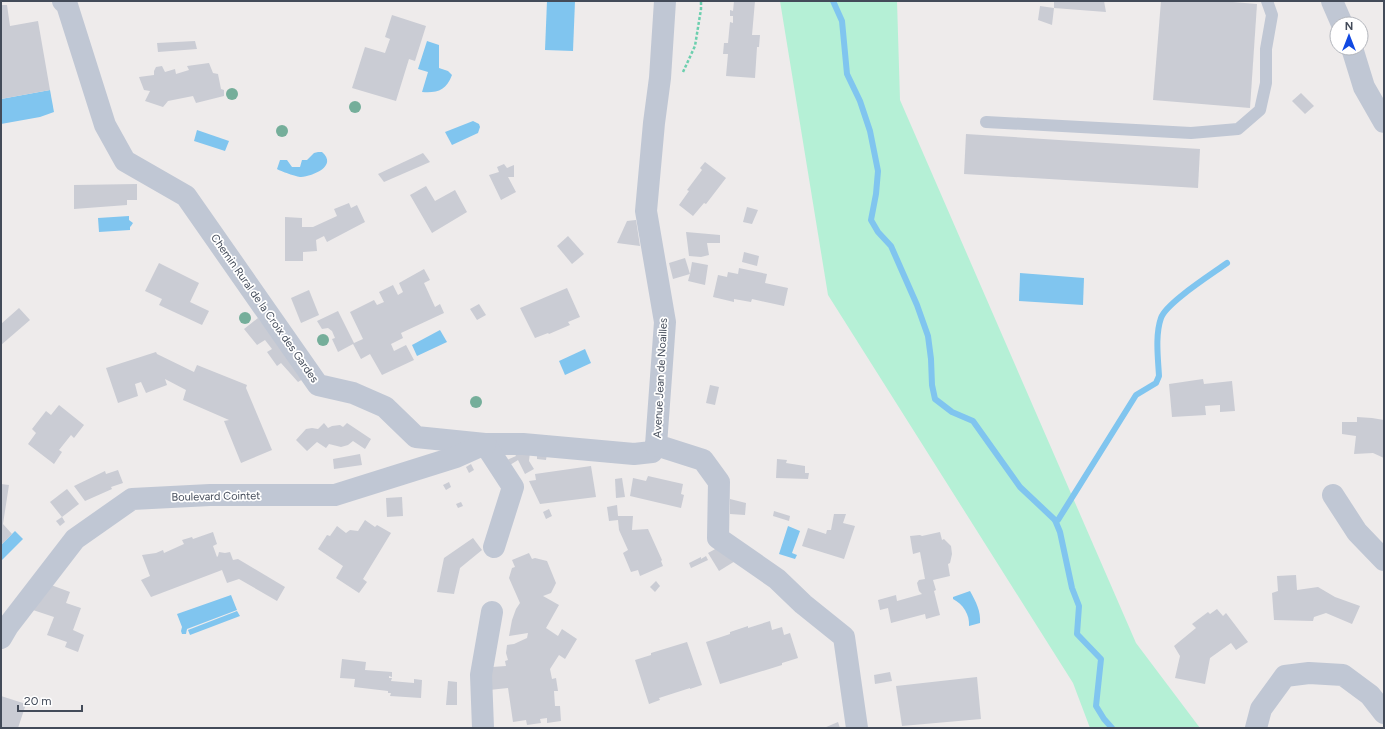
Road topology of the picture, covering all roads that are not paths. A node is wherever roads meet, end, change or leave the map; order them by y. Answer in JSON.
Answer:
{"nodes":[{"id":1,"x":63,"y":1,"type":"edge"},
{"id":2,"x":665,"y":1,"type":"edge"},
{"id":3,"x":1267,"y":1,"type":"edge"},
{"id":4,"x":1332,"y":1,"type":"edge"},
{"id":5,"x":1339,"y":16,"type":"edge"},
{"id":6,"x":1354,"y":56,"type":"edge"},
{"id":7,"x":986,"y":122,"type":"dead end"},
{"id":8,"x":1384,"y":122,"type":"edge"},
{"id":9,"x":485,"y":444,"type":"junction"},
{"id":10,"x":656,"y":445,"type":"junction"},
{"id":11,"x":1333,"y":496,"type":"dead end"},
{"id":12,"x":494,"y":547,"type":"dead end"},
{"id":13,"x":1384,"y":560,"type":"edge"},
{"id":14,"x":492,"y":612,"type":"dead end"},
{"id":15,"x":1,"y":638,"type":"edge"},
{"id":16,"x":1384,"y":713,"type":"edge"},
{"id":17,"x":483,"y":728,"type":"edge"},
{"id":18,"x":858,"y":728,"type":"edge"},
{"id":19,"x":1256,"y":728,"type":"edge"}],
"edges":[{"from":1,"to":9,"type":"street","name":"Chemin Rural de la Croix des Gardes"},
{"from":2,"to":10,"type":"street","name":"Avenue Jean de Noailles"},
{"from":3,"to":7,"type":"lane"},
{"from":4,"to":5,"type":"street"},
{"from":6,"to":8,"type":"street"},
{"from":9,"to":10,"type":"street","name":"Chemin Rural de la Croix des Gardes"},
{"from":9,"to":12,"type":"street"},
{"from":9,"to":15,"type":"street","name":"Boulevard Cointet"},
{"from":10,"to":18,"type":"street","name":"Avenue Jean de Noailles"},
{"from":11,"to":13,"type":"street"},
{"from":14,"to":17,"type":"street"},
{"from":16,"to":19,"type":"street"}]}
